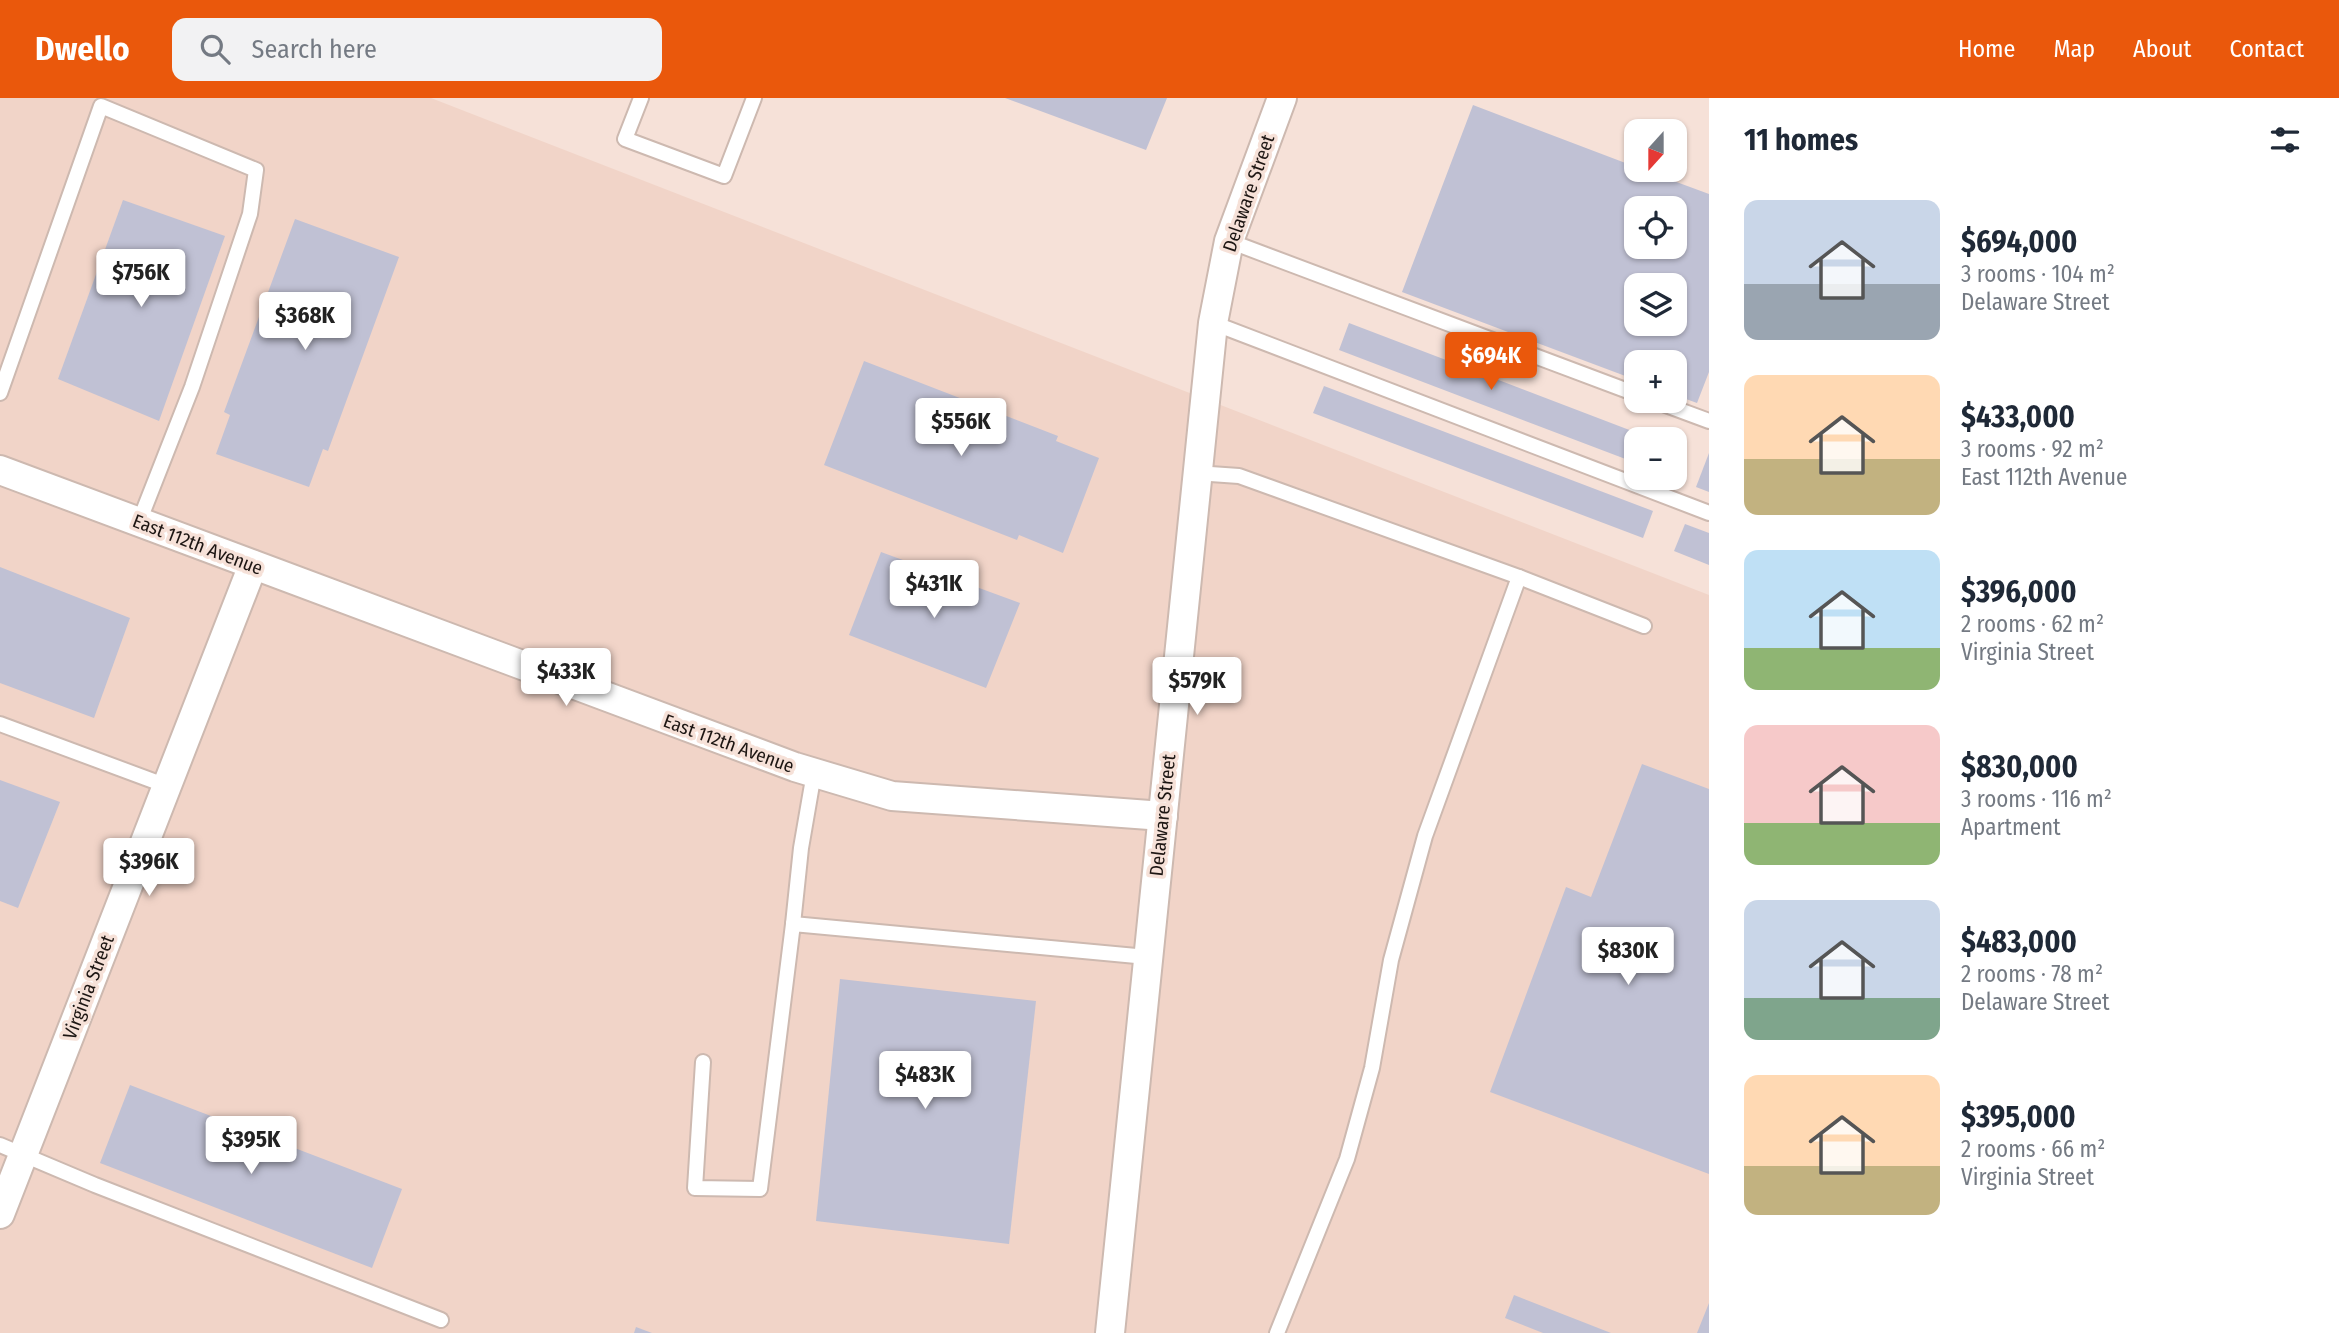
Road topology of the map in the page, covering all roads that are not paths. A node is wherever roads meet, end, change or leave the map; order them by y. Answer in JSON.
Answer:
{"nodes":[{"id":1,"x":641,"y":98,"type":"edge"},
{"id":2,"x":754,"y":98,"type":"edge"},
{"id":3,"x":1282,"y":98,"type":"edge"},
{"id":4,"x":1229,"y":241,"type":"junction"},
{"id":5,"x":1213,"y":323,"type":"junction"},
{"id":6,"x":1624,"y":389,"type":"edge"},
{"id":7,"x":0,"y":393,"type":"edge"},
{"id":8,"x":1687,"y":413,"type":"edge"},
{"id":9,"x":1709,"y":421,"type":"edge"},
{"id":10,"x":0,"y":470,"type":"edge"},
{"id":11,"x":1196,"y":473,"type":"junction"},
{"id":12,"x":1709,"y":513,"type":"edge"},
{"id":13,"x":139,"y":522,"type":"junction"},
{"id":14,"x":253,"y":565,"type":"junction"},
{"id":15,"x":1519,"y":577,"type":"junction"},
{"id":16,"x":1644,"y":626,"type":"dead end"},
{"id":17,"x":0,"y":724,"type":"edge"},
{"id":18,"x":814,"y":773,"type":"junction"},
{"id":19,"x":167,"y":786,"type":"junction"},
{"id":20,"x":1163,"y":816,"type":"junction"},
{"id":21,"x":793,"y":924,"type":"junction"},
{"id":22,"x":1147,"y":957,"type":"junction"},
{"id":23,"x":703,"y":1062,"type":"dead end"},
{"id":24,"x":11,"y":1150,"type":"edge"},
{"id":25,"x":0,"y":1214,"type":"edge"},
{"id":26,"x":441,"y":1320,"type":"dead end"},
{"id":27,"x":1110,"y":1333,"type":"edge"},
{"id":28,"x":1277,"y":1333,"type":"edge"}],
"edges":[{"from":1,"to":2,"type":"lane"},
{"from":3,"to":4,"type":"street","name":"Delaware Street"},
{"from":4,"to":5,"type":"street","name":"Delaware Street"},
{"from":4,"to":6,"type":"lane"},
{"from":5,"to":11,"type":"street","name":"Delaware Street"},
{"from":5,"to":12,"type":"lane"},
{"from":7,"to":13,"type":"lane"},
{"from":8,"to":9,"type":"lane"},
{"from":10,"to":13,"type":"street","name":"East 112th Avenue"},
{"from":11,"to":15,"type":"lane"},
{"from":11,"to":20,"type":"street","name":"Delaware Street"},
{"from":13,"to":14,"type":"street","name":"East 112th Avenue"},
{"from":14,"to":18,"type":"street","name":"East 112th Avenue"},
{"from":14,"to":19,"type":"street","name":"Virginia Street"},
{"from":15,"to":16,"type":"lane"},
{"from":15,"to":28,"type":"lane"},
{"from":17,"to":19,"type":"lane"},
{"from":18,"to":20,"type":"street","name":"East 112th Avenue"},
{"from":18,"to":21,"type":"lane"},
{"from":19,"to":24,"type":"street","name":"Virginia Street"},
{"from":20,"to":22,"type":"street","name":"Delaware Street"},
{"from":21,"to":22,"type":"lane"},
{"from":21,"to":23,"type":"lane"},
{"from":22,"to":27,"type":"street","name":"Delaware Street"},
{"from":24,"to":25,"type":"street","name":"Virginia Street"},
{"from":24,"to":26,"type":"lane"}]}
